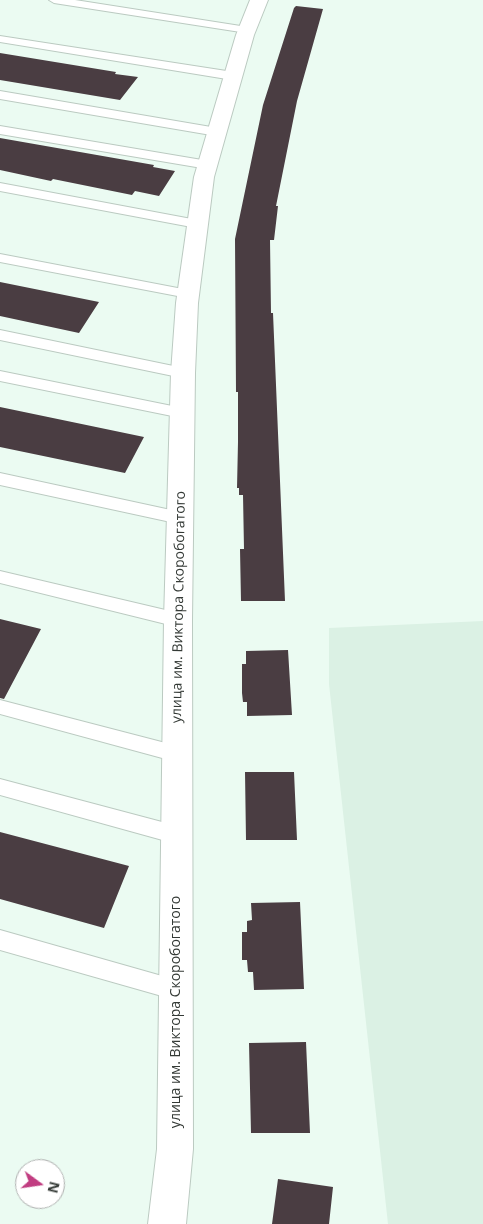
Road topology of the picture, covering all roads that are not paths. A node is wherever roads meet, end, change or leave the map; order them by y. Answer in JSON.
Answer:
{"nodes":[{"id":1,"x":54,"y":0,"type":"edge"},
{"id":2,"x":259,"y":0,"type":"edge"},
{"id":3,"x":247,"y":30,"type":"junction"},
{"id":4,"x":0,"y":39,"type":"edge"},
{"id":5,"x":233,"y":76,"type":"junction"},
{"id":6,"x":0,"y":95,"type":"edge"},
{"id":7,"x":0,"y":130,"type":"edge"},
{"id":8,"x":217,"y":132,"type":"junction"},
{"id":9,"x":208,"y":165,"type":"junction"},
{"id":10,"x":0,"y":187,"type":"edge"},
{"id":11,"x":197,"y":224,"type":"junction"},
{"id":12,"x":0,"y":258,"type":"edge"},
{"id":13,"x":188,"y":294,"type":"junction"},
{"id":14,"x":0,"y":335,"type":"edge"},
{"id":15,"x":183,"y":373,"type":"junction"},
{"id":16,"x":0,"y":376,"type":"edge"},
{"id":17,"x":182,"y":413,"type":"junction"},
{"id":18,"x":0,"y":478,"type":"edge"},
{"id":19,"x":180,"y":518,"type":"junction"},
{"id":20,"x":0,"y":577,"type":"edge"},
{"id":21,"x":178,"y":620,"type":"junction"},
{"id":22,"x":0,"y":707,"type":"edge"},
{"id":23,"x":177,"y":754,"type":"junction"},
{"id":24,"x":0,"y":787,"type":"edge"},
{"id":25,"x":177,"y":835,"type":"junction"},
{"id":26,"x":0,"y":940,"type":"edge"},
{"id":27,"x":176,"y":990,"type":"junction"},
{"id":28,"x":167,"y":1224,"type":"edge"}],
"edges":[{"from":1,"to":3,"type":"lane"},
{"from":2,"to":3,"type":"street","name":"улица им. Виктора Скоробогатого"},
{"from":3,"to":5,"type":"street","name":"улица им. Виктора Скоробогатого"},
{"from":4,"to":5,"type":"lane"},
{"from":5,"to":8,"type":"street","name":"улица им. Виктора Скоробогатого"},
{"from":6,"to":8,"type":"lane"},
{"from":7,"to":9,"type":"lane"},
{"from":8,"to":9,"type":"street","name":"улица им. Виктора Скоробогатого"},
{"from":9,"to":11,"type":"street","name":"улица им. Виктора Скоробогатого"},
{"from":10,"to":11,"type":"lane"},
{"from":11,"to":13,"type":"street","name":"улица им. Виктора Скоробогатого"},
{"from":12,"to":13,"type":"lane"},
{"from":13,"to":15,"type":"street","name":"улица им. Виктора Скоробогатого"},
{"from":14,"to":15,"type":"lane"},
{"from":15,"to":17,"type":"street","name":"улица им. Виктора Скоробогатого"},
{"from":16,"to":17,"type":"lane"},
{"from":17,"to":19,"type":"street","name":"улица им. Виктора Скоробогатого"},
{"from":18,"to":19,"type":"lane"},
{"from":19,"to":21,"type":"street","name":"улица им. Виктора Скоробогатого"},
{"from":20,"to":21,"type":"lane"},
{"from":21,"to":23,"type":"street","name":"улица им. Виктора Скоробогатого"},
{"from":22,"to":23,"type":"lane"},
{"from":23,"to":25,"type":"street","name":"улица им. Виктора Скоробогатого"},
{"from":24,"to":25,"type":"lane"},
{"from":25,"to":27,"type":"street","name":"улица им. Виктора Скоробогатого"},
{"from":26,"to":27,"type":"lane"},
{"from":27,"to":28,"type":"street","name":"улица им. Виктора Скоробогатого"}]}
